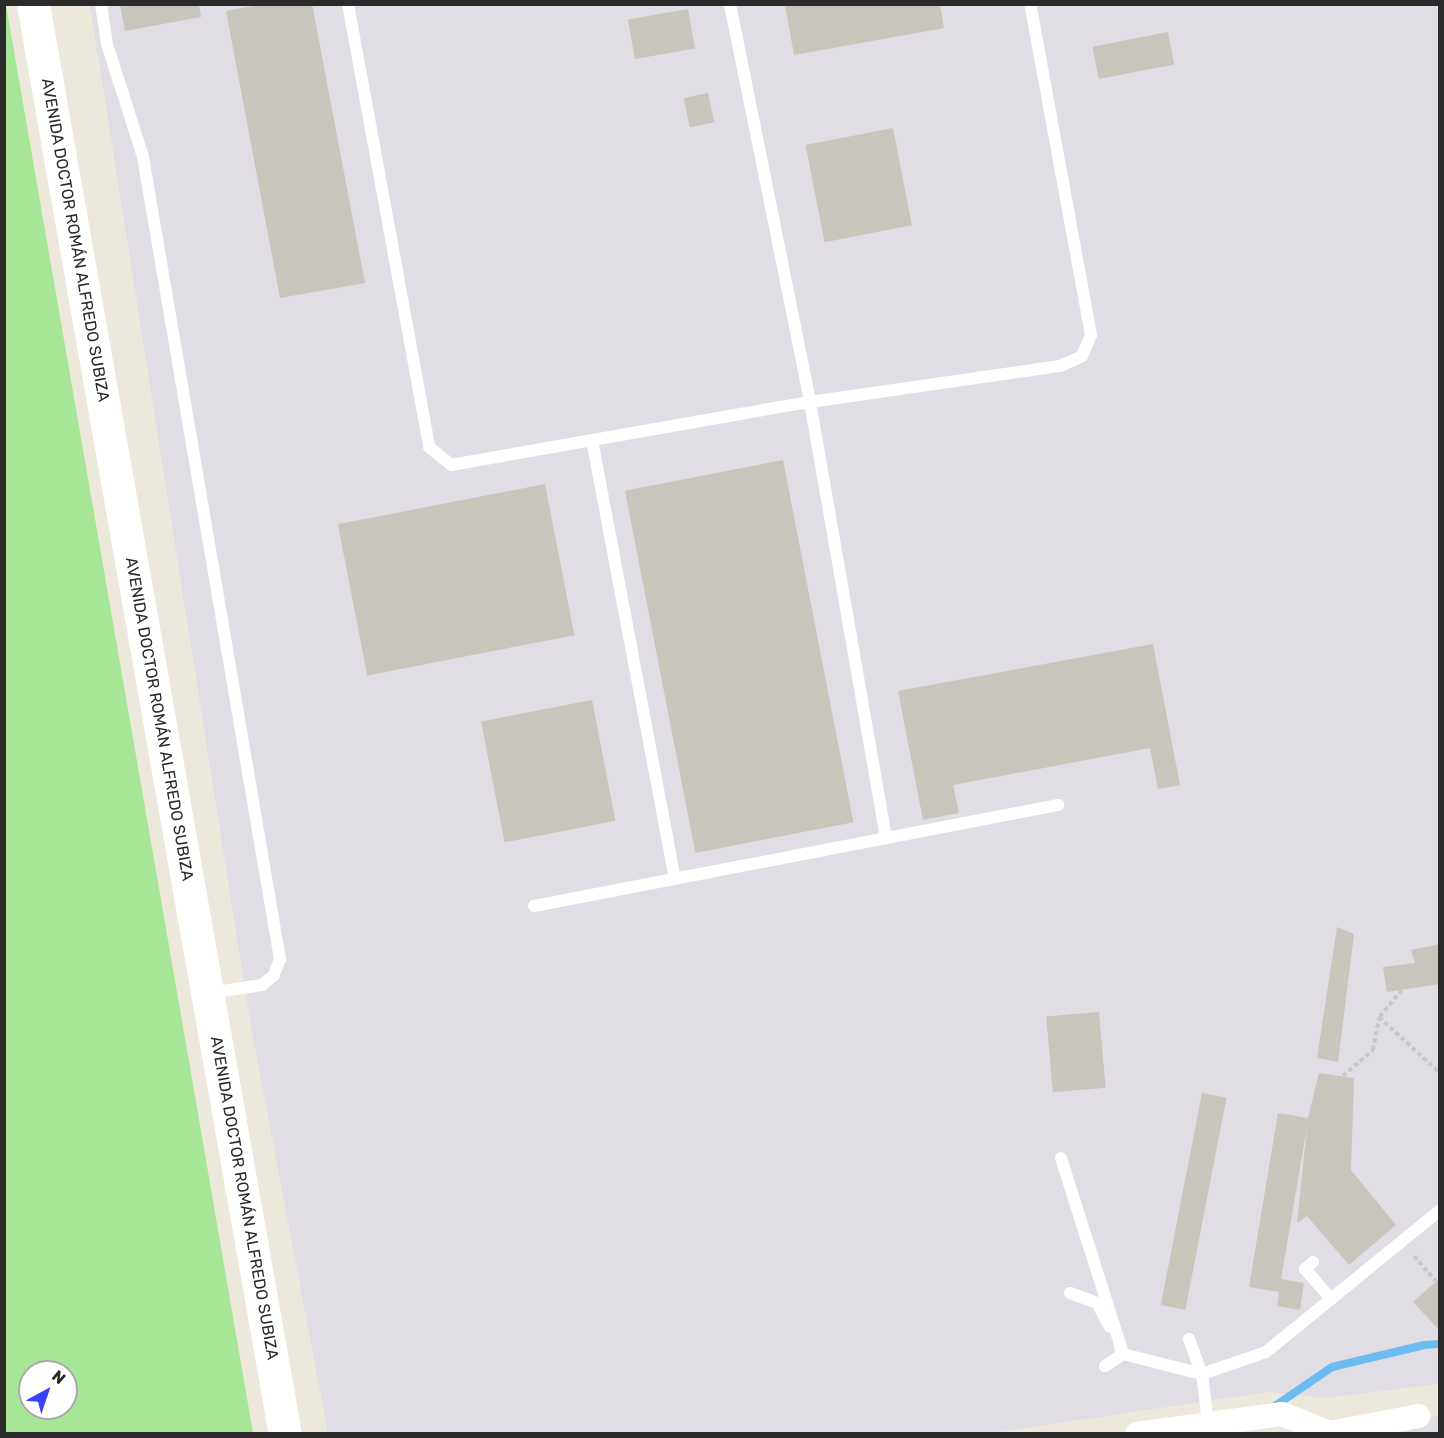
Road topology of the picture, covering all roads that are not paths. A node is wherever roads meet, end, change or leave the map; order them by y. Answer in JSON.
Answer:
{"nodes":[{"id":1,"x":33,"y":4,"type":"edge"},
{"id":2,"x":101,"y":4,"type":"edge"},
{"id":3,"x":348,"y":4,"type":"edge"},
{"id":4,"x":730,"y":4,"type":"edge"},
{"id":5,"x":1030,"y":4,"type":"edge"},
{"id":6,"x":810,"y":402,"type":"junction"},
{"id":7,"x":592,"y":440,"type":"junction"},
{"id":8,"x":1058,"y":805,"type":"dead end"},
{"id":9,"x":886,"y":838,"type":"junction"},
{"id":10,"x":675,"y":879,"type":"junction"},
{"id":11,"x":534,"y":906,"type":"dead end"},
{"id":12,"x":208,"y":994,"type":"junction"},
{"id":13,"x":1061,"y":1158,"type":"dead end"},
{"id":14,"x":1440,"y":1210,"type":"edge"},
{"id":15,"x":1313,"y":1262,"type":"dead end"},
{"id":16,"x":1070,"y":1293,"type":"dead end"},
{"id":17,"x":1331,"y":1299,"type":"junction"},
{"id":18,"x":1189,"y":1339,"type":"dead end"},
{"id":19,"x":1124,"y":1354,"type":"junction"},
{"id":20,"x":1105,"y":1366,"type":"dead end"},
{"id":21,"x":1202,"y":1374,"type":"junction"},
{"id":22,"x":1418,"y":1416,"type":"dead end"},
{"id":23,"x":1208,"y":1422,"type":"junction"},
{"id":24,"x":1330,"y":1433,"type":"edge"},
{"id":25,"x":285,"y":1434,"type":"edge"},
{"id":26,"x":1137,"y":1434,"type":"edge"}],
"edges":[{"from":1,"to":12,"type":"main road","name":"AVENIDA DOCTOR ROMÁN ALFREDO SUBIZA"},
{"from":2,"to":12,"type":"lane"},
{"from":3,"to":7,"type":"lane"},
{"from":4,"to":6,"type":"lane"},
{"from":5,"to":6,"type":"lane"},
{"from":6,"to":7,"type":"lane"},
{"from":6,"to":9,"type":"lane"},
{"from":7,"to":10,"type":"lane"},
{"from":8,"to":9,"type":"lane"},
{"from":9,"to":10,"type":"lane"},
{"from":10,"to":11,"type":"lane"},
{"from":12,"to":25,"type":"main road","name":"AVENIDA DOCTOR ROMÁN ALFREDO SUBIZA"},
{"from":13,"to":19,"type":"lane"},
{"from":14,"to":17,"type":"lane"},
{"from":15,"to":17,"type":"lane"},
{"from":16,"to":19,"type":"lane"},
{"from":17,"to":21,"type":"lane"},
{"from":18,"to":21,"type":"lane"},
{"from":19,"to":20,"type":"lane"},
{"from":19,"to":21,"type":"lane"},
{"from":21,"to":23,"type":"lane"},
{"from":22,"to":24,"type":"street"},
{"from":23,"to":24,"type":"street"},
{"from":23,"to":26,"type":"street"}]}
